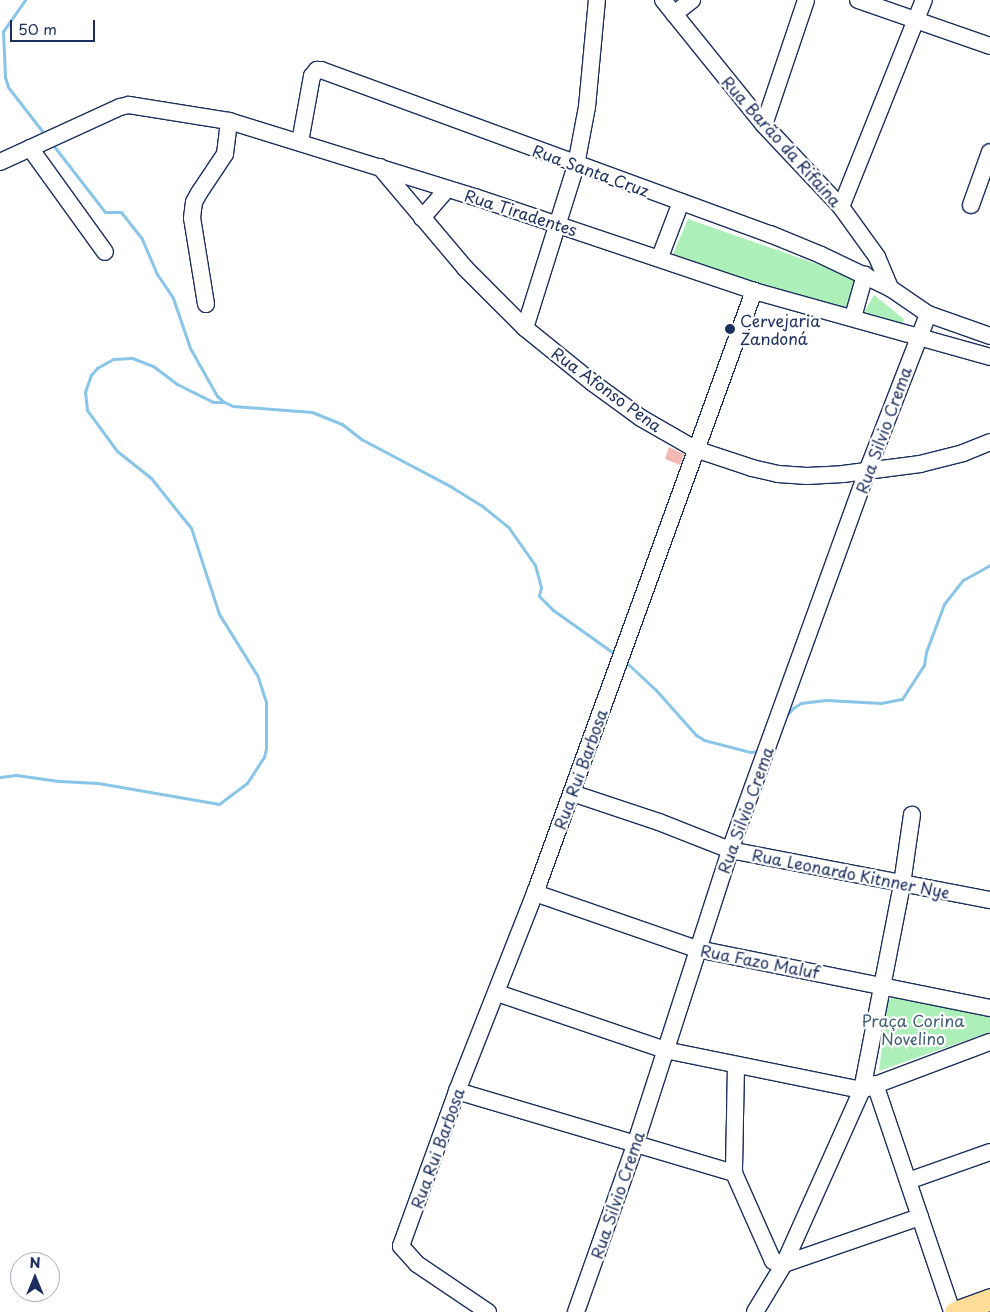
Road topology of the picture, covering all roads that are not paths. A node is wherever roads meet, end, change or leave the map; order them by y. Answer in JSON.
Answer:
{"nodes":[{"id":1,"x":610,"y":0,"type":"edge"},
{"id":2,"x":663,"y":0,"type":"edge"},
{"id":3,"x":692,"y":0,"type":"edge"},
{"id":4,"x":806,"y":0,"type":"edge"},
{"id":5,"x":858,"y":0,"type":"edge"},
{"id":6,"x":924,"y":0,"type":"edge"},
{"id":7,"x":596,"y":8,"type":"edge"},
{"id":8,"x":674,"y":14,"type":"junction"},
{"id":9,"x":916,"y":20,"type":"junction"},
{"id":10,"x":990,"y":46,"type":"edge"},
{"id":11,"x":229,"y":121,"type":"junction"},
{"id":12,"x":764,"y":125,"type":"junction"},
{"id":13,"x":300,"y":142,"type":"junction"},
{"id":14,"x":30,"y":148,"type":"junction"},
{"id":15,"x":989,"y":157,"type":"edge"},
{"id":16,"x":0,"y":162,"type":"edge"},
{"id":17,"x":576,"y":164,"type":"junction"},
{"id":18,"x":380,"y":167,"type":"junction"},
{"id":19,"x":447,"y":189,"type":"junction"},
{"id":20,"x":681,"y":202,"type":"junction"},
{"id":21,"x":971,"y":205,"type":"dead end"},
{"id":22,"x":841,"y":207,"type":"junction"},
{"id":23,"x":422,"y":218,"type":"junction"},
{"id":24,"x":557,"y":224,"type":"junction"},
{"id":25,"x":105,"y":252,"type":"dead end"},
{"id":26,"x":660,"y":258,"type":"junction"},
{"id":27,"x":864,"y":275,"type":"junction"},
{"id":28,"x":890,"y":288,"type":"junction"},
{"id":29,"x":754,"y":291,"type":"junction"},
{"id":30,"x":206,"y":304,"type":"dead end"},
{"id":31,"x":928,"y":314,"type":"junction"},
{"id":32,"x":853,"y":317,"type":"junction"},
{"id":33,"x":526,"y":328,"type":"junction"},
{"id":34,"x":918,"y":336,"type":"junction"},
{"id":35,"x":990,"y":336,"type":"edge"},
{"id":36,"x":990,"y":357,"type":"edge"},
{"id":37,"x":990,"y":442,"type":"edge"},
{"id":38,"x":695,"y":449,"type":"junction"},
{"id":39,"x":868,"y":469,"type":"junction"},
{"id":40,"x":572,"y":793,"type":"junction"},
{"id":41,"x":912,"y":815,"type":"dead end"},
{"id":42,"x":730,"y":850,"type":"junction"},
{"id":43,"x":902,"y":884,"type":"junction"},
{"id":44,"x":535,"y":894,"type":"junction"},
{"id":45,"x":990,"y":900,"type":"edge"},
{"id":46,"x":697,"y":949,"type":"junction"},
{"id":47,"x":883,"y":986,"type":"junction"},
{"id":48,"x":497,"y":993,"type":"junction"},
{"id":49,"x":990,"y":1008,"type":"edge"},
{"id":50,"x":990,"y":1042,"type":"edge"},
{"id":51,"x":665,"y":1050,"type":"junction"},
{"id":52,"x":736,"y":1065,"type":"junction"},
{"id":53,"x":868,"y":1087,"type":"junction"},
{"id":54,"x":457,"y":1091,"type":"junction"},
{"id":55,"x":635,"y":1145,"type":"junction"},
{"id":56,"x":990,"y":1152,"type":"edge"},
{"id":57,"x":734,"y":1173,"type":"junction"},
{"id":58,"x":908,"y":1181,"type":"junction"},
{"id":59,"x":920,"y":1217,"type":"junction"},
{"id":60,"x":784,"y":1264,"type":"junction"},
{"id":61,"x":990,"y":1299,"type":"edge"},
{"id":62,"x":488,"y":1312,"type":"edge"},
{"id":63,"x":576,"y":1312,"type":"edge"},
{"id":64,"x":755,"y":1312,"type":"edge"},
{"id":65,"x":953,"y":1312,"type":"edge"}],
"edges":[{"from":1,"to":7,"type":"street"},
{"from":2,"to":8,"type":"street","name":"Rua Barão da Rifaina"},
{"from":3,"to":8,"type":"street"},
{"from":4,"to":12,"type":"street"},
{"from":5,"to":9,"type":"street"},
{"from":6,"to":9,"type":"street"},
{"from":7,"to":17,"type":"street"},
{"from":8,"to":12,"type":"street","name":"Rua Barão da Rifaina"},
{"from":9,"to":10,"type":"street"},
{"from":9,"to":22,"type":"street"},
{"from":11,"to":13,"type":"street","name":"Rua Tiradentes"},
{"from":11,"to":14,"type":"street","name":"Rua Tiradentes"},
{"from":11,"to":30,"type":"street"},
{"from":12,"to":22,"type":"street","name":"Rua Barão da Rifaina"},
{"from":13,"to":17,"type":"street","name":"Rua Santa Cruz"},
{"from":13,"to":18,"type":"street","name":"Rua Tiradentes"},
{"from":14,"to":16,"type":"street"},
{"from":14,"to":25,"type":"street"},
{"from":15,"to":21,"type":"street"},
{"from":17,"to":20,"type":"street","name":"Rua Santa Cruz"},
{"from":17,"to":24,"type":"street"},
{"from":18,"to":19,"type":"street","name":"Rua Tiradentes"},
{"from":18,"to":23,"type":"street","name":"Rua Afonso Pena"},
{"from":19,"to":23,"type":"street"},
{"from":19,"to":24,"type":"street","name":"Rua Tiradentes"},
{"from":20,"to":26,"type":"street"},
{"from":20,"to":27,"type":"street","name":"Rua Santa Cruz"},
{"from":22,"to":28,"type":"street","name":"Rua Barão da Rifaina"},
{"from":23,"to":33,"type":"street","name":"Rua Afonso Pena"},
{"from":24,"to":26,"type":"street","name":"Rua Tiradentes"},
{"from":24,"to":33,"type":"street"},
{"from":26,"to":29,"type":"street","name":"Rua Tiradentes"},
{"from":27,"to":28,"type":"street","name":"Rua Santa Cruz"},
{"from":27,"to":32,"type":"street"},
{"from":28,"to":31,"type":"street","name":"Rua Santa Cruz"},
{"from":29,"to":32,"type":"street","name":"Rua Tiradentes"},
{"from":29,"to":38,"type":"street","name":"Rua Rui Barbosa"},
{"from":31,"to":34,"type":"street","name":"Rua Silvio Crema"},
{"from":31,"to":35,"type":"street","name":"Rua Santa Cruz"},
{"from":32,"to":34,"type":"street","name":"Rua Tiradentes"},
{"from":33,"to":38,"type":"street","name":"Rua Afonso Pena"},
{"from":34,"to":36,"type":"street","name":"Rua Tiradentes"},
{"from":34,"to":39,"type":"street","name":"Rua Silvio Crema"},
{"from":37,"to":39,"type":"street","name":"Rua Afonso Pena"},
{"from":38,"to":39,"type":"street","name":"Rua Afonso Pena"},
{"from":38,"to":40,"type":"street","name":"Rua Rui Barbosa"},
{"from":39,"to":42,"type":"street","name":"Rua Silvio Crema"},
{"from":40,"to":42,"type":"street","name":"Rua Leonardo Kitnner Nye"},
{"from":40,"to":44,"type":"street","name":"Rua Rui Barbosa"},
{"from":41,"to":43,"type":"street"},
{"from":42,"to":43,"type":"street","name":"Rua Leonardo Kitnner Nye"},
{"from":42,"to":46,"type":"street","name":"Rua Silvio Crema"},
{"from":43,"to":45,"type":"street","name":"Rua Leonardo Kitnner Nye"},
{"from":43,"to":47,"type":"street"},
{"from":44,"to":46,"type":"street","name":"Rua Fazo Maluf"},
{"from":44,"to":48,"type":"street","name":"Rua Rui Barbosa"},
{"from":46,"to":47,"type":"street","name":"Rua Fazo Maluf"},
{"from":46,"to":51,"type":"street","name":"Rua Silvio Crema"},
{"from":47,"to":49,"type":"street","name":"Rua Fazo Maluf"},
{"from":47,"to":53,"type":"street"},
{"from":48,"to":51,"type":"street"},
{"from":48,"to":54,"type":"street","name":"Rua Rui Barbosa"},
{"from":50,"to":53,"type":"street"},
{"from":51,"to":52,"type":"street"},
{"from":51,"to":55,"type":"street","name":"Rua Silvio Crema"},
{"from":52,"to":53,"type":"street"},
{"from":52,"to":57,"type":"street"},
{"from":53,"to":58,"type":"street"},
{"from":53,"to":60,"type":"street"},
{"from":54,"to":55,"type":"street"},
{"from":54,"to":62,"type":"street","name":"Rua Rui Barbosa"},
{"from":55,"to":57,"type":"street"},
{"from":55,"to":63,"type":"street","name":"Rua Silvio Crema"},
{"from":56,"to":58,"type":"street"},
{"from":57,"to":60,"type":"street"},
{"from":58,"to":59,"type":"street"},
{"from":59,"to":60,"type":"street"},
{"from":59,"to":65,"type":"street"},
{"from":60,"to":64,"type":"street"},
{"from":61,"to":65,"type":"main road"}]}
